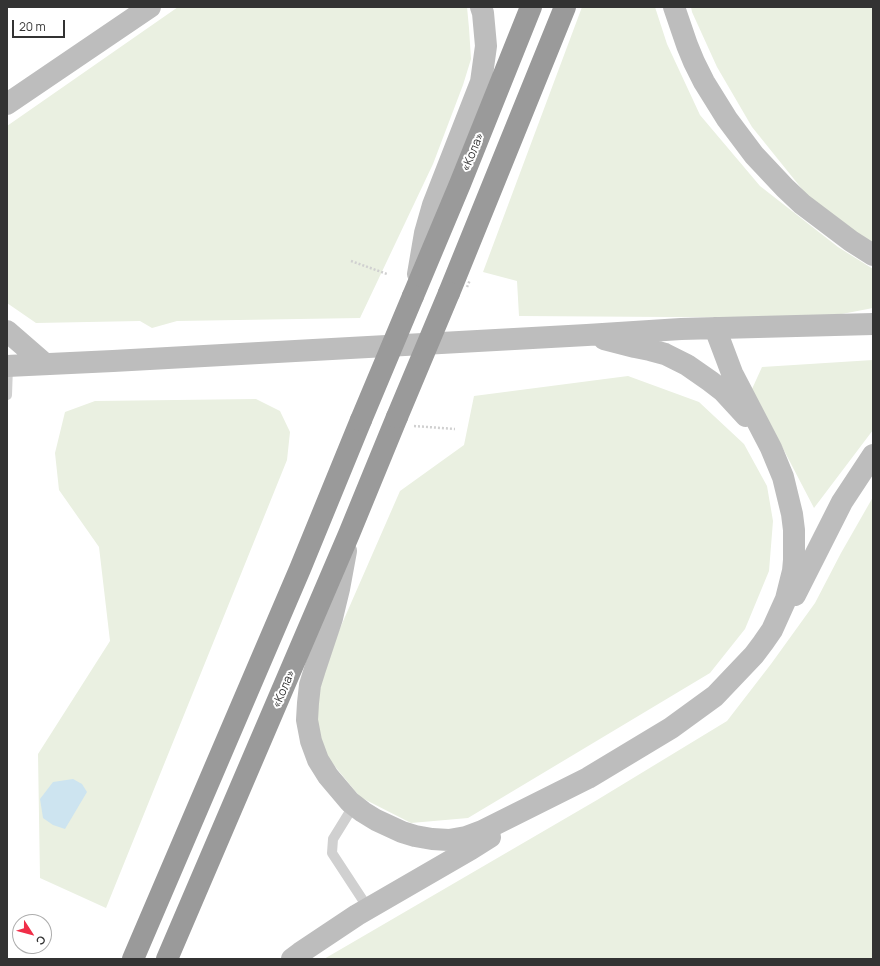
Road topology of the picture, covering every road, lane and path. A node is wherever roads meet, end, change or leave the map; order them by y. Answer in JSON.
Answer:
{"nodes":[{"id":1,"x":150,"y":7,"type":"edge"},
{"id":2,"x":481,"y":7,"type":"edge"},
{"id":3,"x":531,"y":7,"type":"edge"},
{"id":4,"x":564,"y":7,"type":"edge"},
{"id":5,"x":674,"y":7,"type":"edge"},
{"id":6,"x":7,"y":104,"type":"edge"},
{"id":7,"x":873,"y":255,"type":"edge"},
{"id":8,"x":351,"y":262,"type":"dead end"},
{"id":9,"x":387,"y":274,"type":"dead end"},
{"id":10,"x":413,"y":296,"type":"junction"},
{"id":11,"x":873,"y":324,"type":"edge"},
{"id":12,"x":715,"y":328,"type":"junction"},
{"id":13,"x":7,"y":331,"type":"edge"},
{"id":14,"x":588,"y":335,"type":"junction"},
{"id":15,"x":44,"y":364,"type":"junction"},
{"id":16,"x":8,"y":366,"type":"edge"},
{"id":17,"x":7,"y":395,"type":"edge"},
{"id":18,"x":403,"y":421,"type":"junction"},
{"id":19,"x":454,"y":429,"type":"dead end"},
{"id":20,"x":763,"y":435,"type":"junction"},
{"id":21,"x":873,"y":455,"type":"edge"},
{"id":22,"x":349,"y":534,"type":"junction"},
{"id":23,"x":732,"y":680,"type":"junction"},
{"id":24,"x":556,"y":794,"type":"junction"},
{"id":25,"x":354,"y":804,"type":"junction"},
{"id":26,"x":368,"y":908,"type":"junction"},
{"id":27,"x":133,"y":959,"type":"edge"},
{"id":28,"x":167,"y":959,"type":"edge"},
{"id":29,"x":292,"y":959,"type":"edge"}],
"edges":[{"from":1,"to":6,"type":"main road"},
{"from":2,"to":10,"type":"main road"},
{"from":3,"to":10,"type":"highway","name":"«Кола»"},
{"from":4,"to":18,"type":"highway","name":"«Кола»","bridge":true},
{"from":5,"to":7,"type":"main road"},
{"from":8,"to":9,"type":"path"},
{"from":10,"to":27,"type":"highway","name":"«Кола»","bridge":true},
{"from":11,"to":12,"type":"main road"},
{"from":12,"to":14,"type":"main road"},
{"from":12,"to":20,"type":"main road"},
{"from":13,"to":15,"type":"main road"},
{"from":14,"to":15,"type":"main road"},
{"from":14,"to":20,"type":"main road"},
{"from":15,"to":16,"type":"main road"},
{"from":16,"to":17,"type":"lane"},
{"from":18,"to":19,"type":"path"},
{"from":18,"to":22,"type":"highway","name":"«Кола»"},
{"from":20,"to":23,"type":"main road"},
{"from":21,"to":23,"type":"main road"},
{"from":22,"to":25,"type":"main road"},
{"from":22,"to":28,"type":"highway","name":"«Кола»"},
{"from":23,"to":24,"type":"main road"},
{"from":24,"to":25,"type":"main road"},
{"from":24,"to":26,"type":"main road"},
{"from":25,"to":26,"type":"lane"},
{"from":26,"to":29,"type":"main road"}]}
